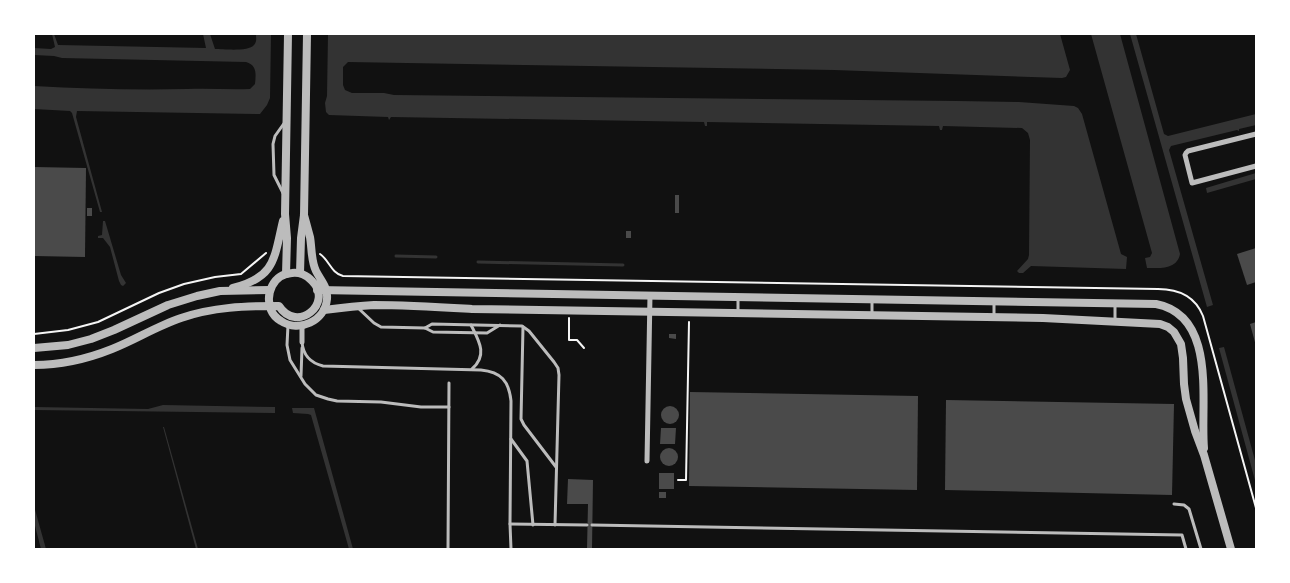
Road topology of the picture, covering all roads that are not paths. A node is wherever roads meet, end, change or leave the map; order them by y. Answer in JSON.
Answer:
{"nodes":[{"id":1,"x":288,"y":34,"type":"edge"},
{"id":2,"x":307,"y":34,"type":"edge"},
{"id":3,"x":286,"y":120,"type":"junction"},
{"id":4,"x":1256,"y":134,"type":"edge"},
{"id":5,"x":1256,"y":166,"type":"edge"},
{"id":6,"x":285,"y":196,"type":"junction"},
{"id":7,"x":285,"y":214,"type":"junction"},
{"id":8,"x":304,"y":215,"type":"junction"},
{"id":9,"x":300,"y":273,"type":"junction"},
{"id":10,"x":286,"y":274,"type":"junction"},
{"id":11,"x":270,"y":290,"type":"junction"},
{"id":12,"x":322,"y":290,"type":"junction"},
{"id":13,"x":220,"y":291,"type":"junction"},
{"id":14,"x":650,"y":295,"type":"junction"},
{"id":15,"x":738,"y":296,"type":"junction"},
{"id":16,"x":872,"y":299,"type":"junction"},
{"id":17,"x":994,"y":301,"type":"junction"},
{"id":18,"x":1115,"y":303,"type":"junction"},
{"id":19,"x":270,"y":306,"type":"junction"},
{"id":20,"x":357,"y":306,"type":"junction"},
{"id":21,"x":324,"y":310,"type":"junction"},
{"id":22,"x":650,"y":312,"type":"junction"},
{"id":23,"x":738,"y":314,"type":"junction"},
{"id":24,"x":872,"y":316,"type":"junction"},
{"id":25,"x":994,"y":318,"type":"junction"},
{"id":26,"x":1115,"y":322,"type":"junction"},
{"id":27,"x":288,"y":324,"type":"junction"},
{"id":28,"x":472,"y":325,"type":"junction"},
{"id":29,"x":500,"y":325,"type":"junction"},
{"id":30,"x":302,"y":326,"type":"junction"},
{"id":31,"x":523,"y":327,"type":"junction"},
{"id":32,"x":425,"y":328,"type":"junction"},
{"id":33,"x":475,"y":333,"type":"junction"},
{"id":34,"x":302,"y":342,"type":"junction"},
{"id":35,"x":34,"y":348,"type":"edge"},
{"id":36,"x":34,"y":365,"type":"edge"},
{"id":37,"x":471,"y":370,"type":"junction"},
{"id":38,"x":303,"y":381,"type":"junction"},
{"id":39,"x":449,"y":383,"type":"dead end"},
{"id":40,"x":449,"y":407,"type":"junction"},
{"id":41,"x":511,"y":439,"type":"junction"},
{"id":42,"x":1204,"y":455,"type":"junction"},
{"id":43,"x":647,"y":461,"type":"dead end"},
{"id":44,"x":556,"y":467,"type":"junction"},
{"id":45,"x":1174,"y":504,"type":"dead end"},
{"id":46,"x":510,"y":524,"type":"junction"},
{"id":47,"x":533,"y":525,"type":"junction"},
{"id":48,"x":555,"y":525,"type":"junction"},
{"id":49,"x":587,"y":525,"type":"dead end"},
{"id":50,"x":592,"y":525,"type":"dead end"},
{"id":51,"x":448,"y":549,"type":"edge"},
{"id":52,"x":511,"y":549,"type":"edge"},
{"id":53,"x":1186,"y":549,"type":"edge"},
{"id":54,"x":1201,"y":549,"type":"edge"},
{"id":55,"x":1231,"y":549,"type":"edge"}],
"edges":[{"from":1,"to":3,"type":"street"},
{"from":2,"to":8,"type":"street"},
{"from":3,"to":6,"type":"street"},
{"from":3,"to":6,"type":"lane"},
{"from":4,"to":5,"type":"street"},
{"from":6,"to":7,"type":"street"},
{"from":7,"to":10,"type":"street"},
{"from":7,"to":13,"type":"street"},
{"from":8,"to":9,"type":"street"},
{"from":8,"to":12,"type":"street"},
{"from":9,"to":10,"type":"street"},
{"from":9,"to":12,"type":"street"},
{"from":10,"to":11,"type":"street"},
{"from":11,"to":13,"type":"street"},
{"from":11,"to":19,"type":"street"},
{"from":12,"to":14,"type":"street"},
{"from":12,"to":19,"type":"street"},
{"from":12,"to":21,"type":"street"},
{"from":13,"to":35,"type":"street"},
{"from":14,"to":15,"type":"street"},
{"from":14,"to":22,"type":"street"},
{"from":15,"to":16,"type":"street"},
{"from":15,"to":23,"type":"lane"},
{"from":16,"to":17,"type":"street"},
{"from":16,"to":24,"type":"lane"},
{"from":17,"to":18,"type":"street"},
{"from":17,"to":25,"type":"lane"},
{"from":18,"to":26,"type":"lane"},
{"from":18,"to":42,"type":"street"},
{"from":19,"to":27,"type":"street"},
{"from":19,"to":36,"type":"street"},
{"from":20,"to":21,"type":"street"},
{"from":20,"to":22,"type":"street"},
{"from":20,"to":32,"type":"lane"},
{"from":21,"to":30,"type":"street"},
{"from":22,"to":23,"type":"street"},
{"from":22,"to":43,"type":"street"},
{"from":23,"to":24,"type":"street"},
{"from":24,"to":25,"type":"street"},
{"from":25,"to":26,"type":"street"},
{"from":26,"to":42,"type":"street"},
{"from":27,"to":30,"type":"street"},
{"from":27,"to":38,"type":"lane"},
{"from":28,"to":29,"type":"lane"},
{"from":28,"to":32,"type":"lane"},
{"from":28,"to":33,"type":"lane"},
{"from":29,"to":31,"type":"lane"},
{"from":29,"to":33,"type":"lane"},
{"from":30,"to":34,"type":"street"},
{"from":31,"to":44,"type":"lane"},
{"from":31,"to":44,"type":"lane"},
{"from":32,"to":33,"type":"lane"},
{"from":33,"to":37,"type":"lane"},
{"from":34,"to":37,"type":"lane"},
{"from":34,"to":38,"type":"lane"},
{"from":37,"to":41,"type":"lane"},
{"from":38,"to":40,"type":"lane"},
{"from":39,"to":40,"type":"lane"},
{"from":40,"to":51,"type":"lane"},
{"from":41,"to":46,"type":"lane"},
{"from":41,"to":47,"type":"lane"},
{"from":42,"to":55,"type":"street"},
{"from":44,"to":48,"type":"lane"},
{"from":45,"to":54,"type":"lane"},
{"from":46,"to":47,"type":"lane"},
{"from":46,"to":52,"type":"lane"},
{"from":47,"to":48,"type":"lane"},
{"from":48,"to":49,"type":"lane"},
{"from":50,"to":53,"type":"lane"}]}
